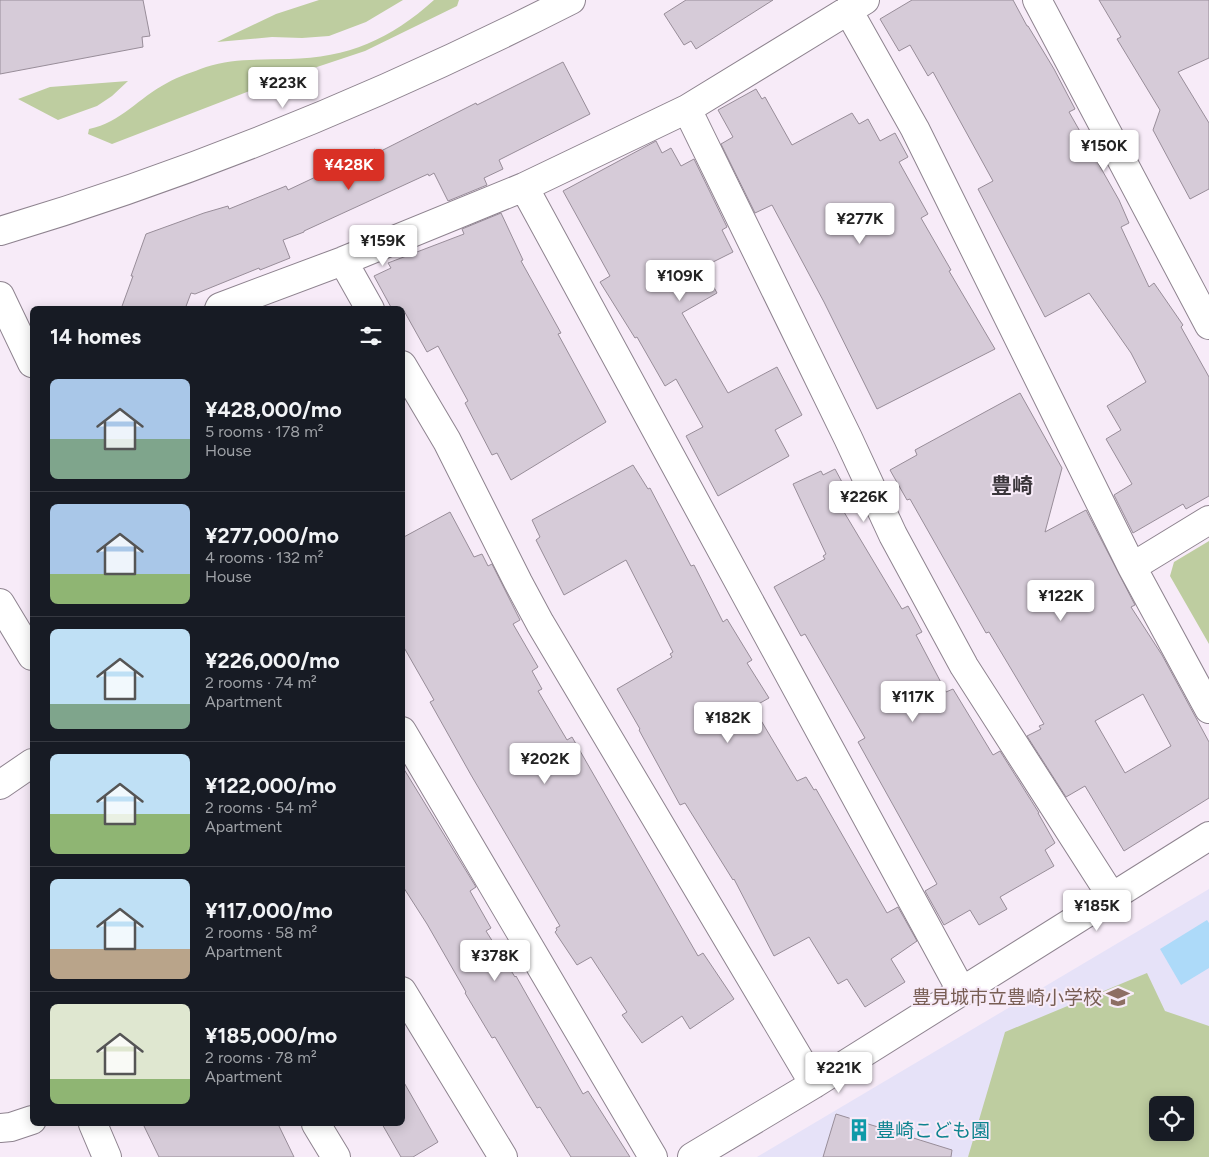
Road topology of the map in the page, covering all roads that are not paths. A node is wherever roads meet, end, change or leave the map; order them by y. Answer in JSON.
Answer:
{"nodes":[{"id":1,"x":571,"y":0,"type":"edge"},
{"id":2,"x":1037,"y":0,"type":"edge"},
{"id":3,"x":857,"y":5,"type":"edge"},
{"id":4,"x":687,"y":109,"type":"junction"},
{"id":5,"x":524,"y":187,"type":"junction"},
{"id":6,"x":0,"y":231,"type":"edge"},
{"id":7,"x":343,"y":261,"type":"junction"},
{"id":8,"x":0,"y":296,"type":"edge"},
{"id":9,"x":223,"y":306,"type":"edge"},
{"id":10,"x":368,"y":306,"type":"edge"},
{"id":11,"x":1209,"y":325,"type":"edge"},
{"id":12,"x":30,"y":358,"type":"edge"},
{"id":13,"x":405,"y":369,"type":"edge"},
{"id":14,"x":1209,"y":520,"type":"edge"},
{"id":15,"x":1132,"y":567,"type":"junction"},
{"id":16,"x":0,"y":603,"type":"edge"},
{"id":17,"x":30,"y":653,"type":"edge"},
{"id":18,"x":1209,"y":709,"type":"edge"},
{"id":19,"x":405,"y":736,"type":"edge"},
{"id":20,"x":30,"y":764,"type":"edge"},
{"id":21,"x":0,"y":785,"type":"edge"},
{"id":22,"x":1209,"y":836,"type":"edge"},
{"id":23,"x":1112,"y":897,"type":"junction"},
{"id":24,"x":962,"y":992,"type":"junction"},
{"id":25,"x":405,"y":996,"type":"edge"},
{"id":26,"x":814,"y":1084,"type":"junction"},
{"id":27,"x":30,"y":1121,"type":"edge"},
{"id":28,"x":94,"y":1126,"type":"edge"},
{"id":29,"x":317,"y":1126,"type":"edge"},
{"id":30,"x":0,"y":1128,"type":"edge"},
{"id":31,"x":107,"y":1157,"type":"edge"},
{"id":32,"x":336,"y":1157,"type":"edge"},
{"id":33,"x":503,"y":1157,"type":"edge"},
{"id":34,"x":653,"y":1157,"type":"edge"},
{"id":35,"x":692,"y":1157,"type":"edge"}],
"edges":[{"from":1,"to":6,"type":"street"},
{"from":2,"to":11,"type":"street"},
{"from":3,"to":4,"type":"street"},
{"from":3,"to":15,"type":"street"},
{"from":4,"to":5,"type":"street"},
{"from":4,"to":23,"type":"street"},
{"from":5,"to":7,"type":"street"},
{"from":5,"to":24,"type":"street"},
{"from":7,"to":9,"type":"street"},
{"from":7,"to":10,"type":"street"},
{"from":8,"to":12,"type":"street"},
{"from":13,"to":26,"type":"street"},
{"from":14,"to":15,"type":"street"},
{"from":15,"to":18,"type":"street"},
{"from":16,"to":17,"type":"street"},
{"from":19,"to":34,"type":"street"},
{"from":20,"to":21,"type":"street"},
{"from":22,"to":23,"type":"street"},
{"from":23,"to":24,"type":"street"},
{"from":24,"to":26,"type":"street"},
{"from":25,"to":33,"type":"street"},
{"from":26,"to":35,"type":"street"},
{"from":27,"to":30,"type":"street"},
{"from":28,"to":31,"type":"street"},
{"from":29,"to":32,"type":"street"}]}
